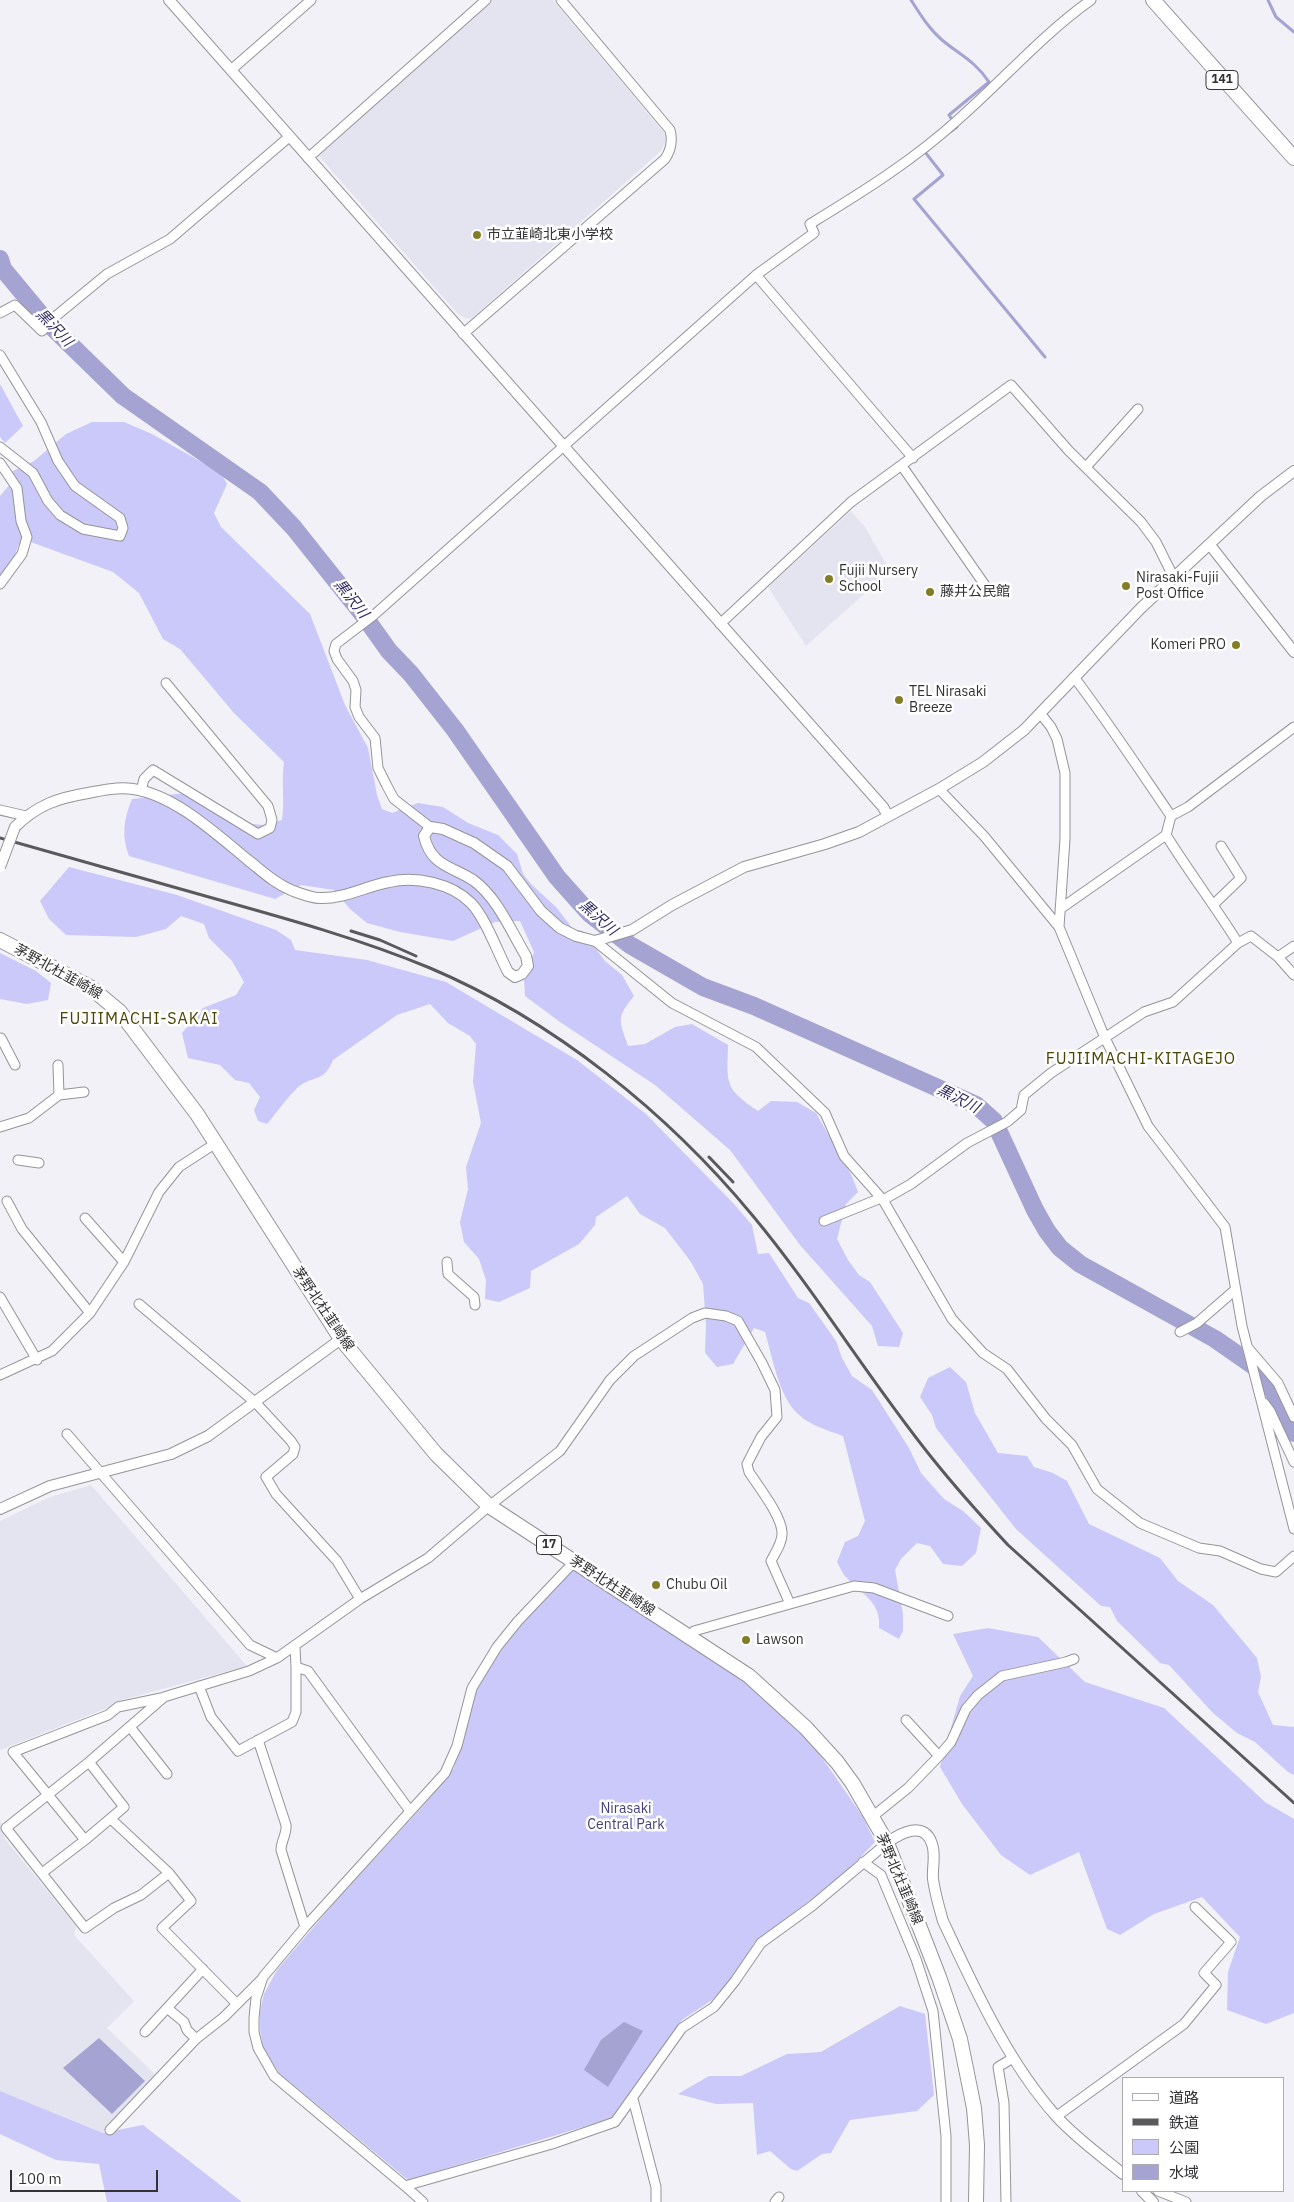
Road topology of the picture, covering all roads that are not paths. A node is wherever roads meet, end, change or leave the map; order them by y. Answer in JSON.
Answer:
{"nodes":[{"id":1,"x":169,"y":0,"type":"edge"},
{"id":2,"x":311,"y":0,"type":"edge"},
{"id":3,"x":486,"y":0,"type":"edge"},
{"id":4,"x":561,"y":0,"type":"edge"},
{"id":5,"x":1091,"y":0,"type":"edge"},
{"id":6,"x":1153,"y":0,"type":"edge"},
{"id":7,"x":231,"y":70,"type":"junction"},
{"id":8,"x":289,"y":137,"type":"junction"},
{"id":9,"x":308,"y":158,"type":"junction"},
{"id":10,"x":1294,"y":158,"type":"edge"},
{"id":11,"x":756,"y":275,"type":"junction"},
{"id":12,"x":0,"y":313,"type":"edge"},
{"id":13,"x":464,"y":334,"type":"junction"},
{"id":14,"x":0,"y":355,"type":"edge"},
{"id":15,"x":1138,"y":409,"type":"dead end"},
{"id":16,"x":0,"y":447,"type":"edge"},
{"id":17,"x":563,"y":447,"type":"junction"},
{"id":18,"x":913,"y":458,"type":"junction"},
{"id":19,"x":0,"y":463,"type":"edge"},
{"id":20,"x":902,"y":466,"type":"junction"},
{"id":21,"x":1086,"y":467,"type":"junction"},
{"id":22,"x":1294,"y":471,"type":"edge"},
{"id":23,"x":1210,"y":545,"type":"junction"},
{"id":24,"x":1174,"y":578,"type":"junction"},
{"id":25,"x":0,"y":584,"type":"edge"},
{"id":26,"x":989,"y":591,"type":"dead end"},
{"id":27,"x":720,"y":624,"type":"junction"},
{"id":28,"x":1294,"y":652,"type":"edge"},
{"id":29,"x":1074,"y":677,"type":"junction"},
{"id":30,"x":166,"y":683,"type":"dead end"},
{"id":31,"x":1040,"y":713,"type":"junction"},
{"id":32,"x":1294,"y":727,"type":"edge"},
{"id":33,"x":939,"y":789,"type":"junction"},
{"id":34,"x":141,"y":791,"type":"junction"},
{"id":35,"x":0,"y":810,"type":"edge"},
{"id":36,"x":26,"y":816,"type":"junction"},
{"id":37,"x":888,"y":816,"type":"junction"},
{"id":38,"x":1171,"y":816,"type":"junction"},
{"id":39,"x":430,"y":827,"type":"junction"},
{"id":40,"x":1166,"y":835,"type":"junction"},
{"id":41,"x":1221,"y":846,"type":"dead end"},
{"id":42,"x":0,"y":867,"type":"edge"},
{"id":43,"x":1214,"y":904,"type":"junction"},
{"id":44,"x":1060,"y":909,"type":"junction"},
{"id":45,"x":1059,"y":927,"type":"junction"},
{"id":46,"x":0,"y":940,"type":"edge"},
{"id":47,"x":595,"y":940,"type":"junction"},
{"id":48,"x":1238,"y":943,"type":"junction"},
{"id":49,"x":1294,"y":946,"type":"edge"},
{"id":50,"x":1278,"y":957,"type":"junction"},
{"id":51,"x":1294,"y":975,"type":"edge"},
{"id":52,"x":1,"y":1038,"type":"edge"},
{"id":53,"x":1105,"y":1038,"type":"junction"},
{"id":54,"x":15,"y":1065,"type":"dead end"},
{"id":55,"x":58,"y":1065,"type":"dead end"},
{"id":56,"x":84,"y":1092,"type":"dead end"},
{"id":57,"x":59,"y":1094,"type":"junction"},
{"id":58,"x":0,"y":1127,"type":"edge"},
{"id":59,"x":216,"y":1143,"type":"junction"},
{"id":60,"x":18,"y":1160,"type":"dead end"},
{"id":61,"x":39,"y":1163,"type":"dead end"},
{"id":62,"x":882,"y":1199,"type":"junction"},
{"id":63,"x":7,"y":1201,"type":"dead end"},
{"id":64,"x":85,"y":1218,"type":"dead end"},
{"id":65,"x":824,"y":1221,"type":"dead end"},
{"id":66,"x":124,"y":1262,"type":"junction"},
{"id":67,"x":447,"y":1262,"type":"dead end"},
{"id":68,"x":1235,"y":1290,"type":"junction"},
{"id":69,"x":0,"y":1297,"type":"edge"},
{"id":70,"x":138,"y":1304,"type":"dead end"},
{"id":71,"x":476,"y":1305,"type":"dead end"},
{"id":72,"x":90,"y":1313,"type":"junction"},
{"id":73,"x":1183,"y":1331,"type":"dead end"},
{"id":74,"x":341,"y":1339,"type":"junction"},
{"id":75,"x":1249,"y":1351,"type":"junction"},
{"id":76,"x":37,"y":1360,"type":"junction"},
{"id":77,"x":0,"y":1375,"type":"edge"},
{"id":78,"x":1261,"y":1398,"type":"junction"},
{"id":79,"x":256,"y":1403,"type":"junction"},
{"id":80,"x":1294,"y":1417,"type":"edge"},
{"id":81,"x":67,"y":1434,"type":"dead end"},
{"id":82,"x":1294,"y":1462,"type":"edge"},
{"id":83,"x":99,"y":1472,"type":"junction"},
{"id":84,"x":489,"y":1506,"type":"junction"},
{"id":85,"x":0,"y":1509,"type":"edge"},
{"id":86,"x":1294,"y":1529,"type":"edge"},
{"id":87,"x":1294,"y":1556,"type":"edge"},
{"id":88,"x":574,"y":1562,"type":"junction"},
{"id":89,"x":360,"y":1599,"type":"junction"},
{"id":90,"x":790,"y":1604,"type":"junction"},
{"id":91,"x":948,"y":1616,"type":"dead end"},
{"id":92,"x":690,"y":1637,"type":"junction"},
{"id":93,"x":295,"y":1647,"type":"junction"},
{"id":94,"x":277,"y":1658,"type":"junction"},
{"id":95,"x":1074,"y":1659,"type":"dead end"},
{"id":96,"x":296,"y":1668,"type":"junction"},
{"id":97,"x":199,"y":1686,"type":"junction"},
{"id":98,"x":164,"y":1697,"type":"junction"},
{"id":99,"x":906,"y":1720,"type":"dead end"},
{"id":100,"x":130,"y":1727,"type":"junction"},
{"id":101,"x":258,"y":1740,"type":"junction"},
{"id":102,"x":940,"y":1756,"type":"junction"},
{"id":103,"x":89,"y":1762,"type":"junction"},
{"id":104,"x":167,"y":1774,"type":"dead end"},
{"id":105,"x":47,"y":1795,"type":"junction"},
{"id":106,"x":410,"y":1811,"type":"junction"},
{"id":107,"x":872,"y":1817,"type":"junction"},
{"id":108,"x":110,"y":1819,"type":"junction"},
{"id":109,"x":85,"y":1840,"type":"junction"},
{"id":110,"x":887,"y":1843,"type":"junction"},
{"id":111,"x":863,"y":1862,"type":"junction"},
{"id":112,"x":42,"y":1873,"type":"junction"},
{"id":113,"x":169,"y":1873,"type":"junction"},
{"id":114,"x":1195,"y":1907,"type":"dead end"},
{"id":115,"x":305,"y":1927,"type":"junction"},
{"id":116,"x":203,"y":1969,"type":"junction"},
{"id":117,"x":263,"y":1977,"type":"junction"},
{"id":118,"x":237,"y":2004,"type":"junction"},
{"id":119,"x":167,"y":2008,"type":"junction"},
{"id":120,"x":145,"y":2032,"type":"dead end"},
{"id":121,"x":196,"y":2039,"type":"junction"},
{"id":122,"x":1013,"y":2058,"type":"junction"},
{"id":123,"x":633,"y":2099,"type":"junction"},
{"id":124,"x":1057,"y":2116,"type":"junction"},
{"id":125,"x":110,"y":2130,"type":"dead end"},
{"id":126,"x":1122,"y":2173,"type":"edge"},
{"id":127,"x":422,"y":2182,"type":"junction"},
{"id":128,"x":405,"y":2186,"type":"junction"},
{"id":129,"x":1143,"y":2192,"type":"edge"},
{"id":130,"x":1161,"y":2192,"type":"edge"},
{"id":131,"x":415,"y":2195,"type":"junction"},
{"id":132,"x":423,"y":2202,"type":"edge"},
{"id":133,"x":656,"y":2202,"type":"edge"},
{"id":134,"x":946,"y":2202,"type":"edge"},
{"id":135,"x":976,"y":2202,"type":"edge"},
{"id":136,"x":1006,"y":2202,"type":"edge"},
{"id":137,"x":1153,"y":2202,"type":"edge"},
{"id":138,"x":1186,"y":2202,"type":"edge"}],
"edges":[{"from":1,"to":7,"type":"street"},
{"from":2,"to":7,"type":"street"},
{"from":3,"to":9,"type":"street"},
{"from":4,"to":13,"type":"street"},
{"from":5,"to":11,"type":"street"},
{"from":6,"to":10,"type":"main road","number":"141"},
{"from":7,"to":8,"type":"street"},
{"from":8,"to":9,"type":"street"},
{"from":8,"to":12,"type":"street"},
{"from":9,"to":13,"type":"street"},
{"from":11,"to":17,"type":"street"},
{"from":11,"to":18,"type":"street"},
{"from":13,"to":17,"type":"street"},
{"from":14,"to":16,"type":"street"},
{"from":15,"to":21,"type":"street"},
{"from":17,"to":27,"type":"street"},
{"from":17,"to":39,"type":"street"},
{"from":18,"to":20,"type":"street"},
{"from":18,"to":21,"type":"street"},
{"from":19,"to":25,"type":"street"},
{"from":20,"to":26,"type":"street"},
{"from":20,"to":27,"type":"street"},
{"from":21,"to":24,"type":"street"},
{"from":22,"to":23,"type":"street"},
{"from":23,"to":24,"type":"street"},
{"from":23,"to":28,"type":"street"},
{"from":24,"to":29,"type":"street"},
{"from":27,"to":37,"type":"street"},
{"from":29,"to":31,"type":"street"},
{"from":29,"to":38,"type":"street"},
{"from":30,"to":34,"type":"street"},
{"from":31,"to":33,"type":"street"},
{"from":31,"to":44,"type":"street"},
{"from":32,"to":38,"type":"street"},
{"from":33,"to":37,"type":"street"},
{"from":33,"to":45,"type":"street"},
{"from":34,"to":36,"type":"street"},
{"from":34,"to":39,"type":"street"},
{"from":35,"to":36,"type":"street"},
{"from":36,"to":42,"type":"street","bridge":true},
{"from":37,"to":47,"type":"street"},
{"from":38,"to":40,"type":"street"},
{"from":39,"to":47,"type":"street"},
{"from":40,"to":43,"type":"street"},
{"from":40,"to":44,"type":"street"},
{"from":41,"to":43,"type":"street"},
{"from":43,"to":48,"type":"street"},
{"from":44,"to":45,"type":"street"},
{"from":45,"to":53,"type":"street"},
{"from":46,"to":59,"type":"main road","name":"茅野北杜韮崎線","number":"17"},
{"from":47,"to":62,"type":"street"},
{"from":48,"to":50,"type":"street"},
{"from":48,"to":53,"type":"street"},
{"from":49,"to":50,"type":"street"},
{"from":50,"to":51,"type":"street"},
{"from":52,"to":54,"type":"street"},
{"from":53,"to":62,"type":"street"},
{"from":53,"to":68,"type":"street"},
{"from":55,"to":57,"type":"street"},
{"from":56,"to":57,"type":"street"},
{"from":57,"to":58,"type":"street"},
{"from":59,"to":66,"type":"street"},
{"from":59,"to":74,"type":"main road","name":"茅野北杜韮崎線","number":"17"},
{"from":60,"to":61,"type":"street"},
{"from":62,"to":65,"type":"street"},
{"from":62,"to":87,"type":"street"},
{"from":63,"to":72,"type":"street"},
{"from":64,"to":66,"type":"street"},
{"from":66,"to":72,"type":"street"},
{"from":67,"to":71,"type":"street"},
{"from":68,"to":73,"type":"street"},
{"from":68,"to":75,"type":"street"},
{"from":69,"to":76,"type":"street"},
{"from":70,"to":79,"type":"street"},
{"from":72,"to":76,"type":"street"},
{"from":74,"to":79,"type":"street"},
{"from":74,"to":84,"type":"main road","name":"茅野北杜韮崎線","number":"17"},
{"from":75,"to":78,"type":"street"},
{"from":75,"to":80,"type":"street"},
{"from":76,"to":77,"type":"street"},
{"from":78,"to":82,"type":"street"},
{"from":78,"to":86,"type":"street"},
{"from":79,"to":83,"type":"street"},
{"from":79,"to":89,"type":"street"},
{"from":81,"to":83,"type":"street"},
{"from":83,"to":85,"type":"street"},
{"from":83,"to":94,"type":"street"},
{"from":84,"to":88,"type":"main road","name":"茅野北杜韮崎線","number":"17"},
{"from":84,"to":89,"type":"street"},
{"from":84,"to":90,"type":"street"},
{"from":88,"to":92,"type":"main road","name":"茅野北杜韮崎線","number":"17"},
{"from":88,"to":106,"type":"street"},
{"from":89,"to":93,"type":"street"},
{"from":90,"to":91,"type":"street"},
{"from":90,"to":92,"type":"street"},
{"from":92,"to":107,"type":"main road","name":"茅野北杜韮崎線","number":"17"},
{"from":93,"to":94,"type":"street"},
{"from":93,"to":96,"type":"street"},
{"from":94,"to":97,"type":"street"},
{"from":95,"to":102,"type":"street"},
{"from":96,"to":101,"type":"street"},
{"from":96,"to":106,"type":"street"},
{"from":97,"to":98,"type":"street"},
{"from":97,"to":101,"type":"street"},
{"from":98,"to":100,"type":"street"},
{"from":98,"to":105,"type":"street"},
{"from":99,"to":102,"type":"street"},
{"from":100,"to":103,"type":"street"},
{"from":100,"to":104,"type":"street"},
{"from":101,"to":115,"type":"street"},
{"from":102,"to":107,"type":"street"},
{"from":103,"to":105,"type":"street"},
{"from":103,"to":108,"type":"street"},
{"from":105,"to":109,"type":"street"},
{"from":105,"to":112,"type":"street"},
{"from":106,"to":115,"type":"street"},
{"from":107,"to":110,"type":"main road","name":"茅野北杜韮崎線","number":"17"},
{"from":108,"to":109,"type":"street"},
{"from":108,"to":113,"type":"street"},
{"from":109,"to":112,"type":"street"},
{"from":110,"to":111,"type":"street"},
{"from":110,"to":122,"type":"street"},
{"from":110,"to":135,"type":"main road","name":"茅野北杜韮崎線","number":"17"},
{"from":111,"to":123,"type":"street"},
{"from":111,"to":134,"type":"street"},
{"from":112,"to":113,"type":"street"},
{"from":113,"to":116,"type":"street"},
{"from":114,"to":124,"type":"street"},
{"from":115,"to":117,"type":"street"},
{"from":116,"to":118,"type":"street"},
{"from":116,"to":119,"type":"street"},
{"from":117,"to":118,"type":"street"},
{"from":117,"to":128,"type":"street"},
{"from":118,"to":121,"type":"street"},
{"from":119,"to":120,"type":"street"},
{"from":119,"to":121,"type":"street"},
{"from":121,"to":125,"type":"street"},
{"from":122,"to":124,"type":"street"},
{"from":122,"to":136,"type":"street"},
{"from":123,"to":127,"type":"street"},
{"from":123,"to":133,"type":"street"},
{"from":124,"to":126,"type":"street"},
{"from":127,"to":128,"type":"street"},
{"from":127,"to":131,"type":"street"},
{"from":128,"to":131,"type":"street"},
{"from":129,"to":137,"type":"street"},
{"from":130,"to":138,"type":"street"},
{"from":131,"to":132,"type":"street"}]}
